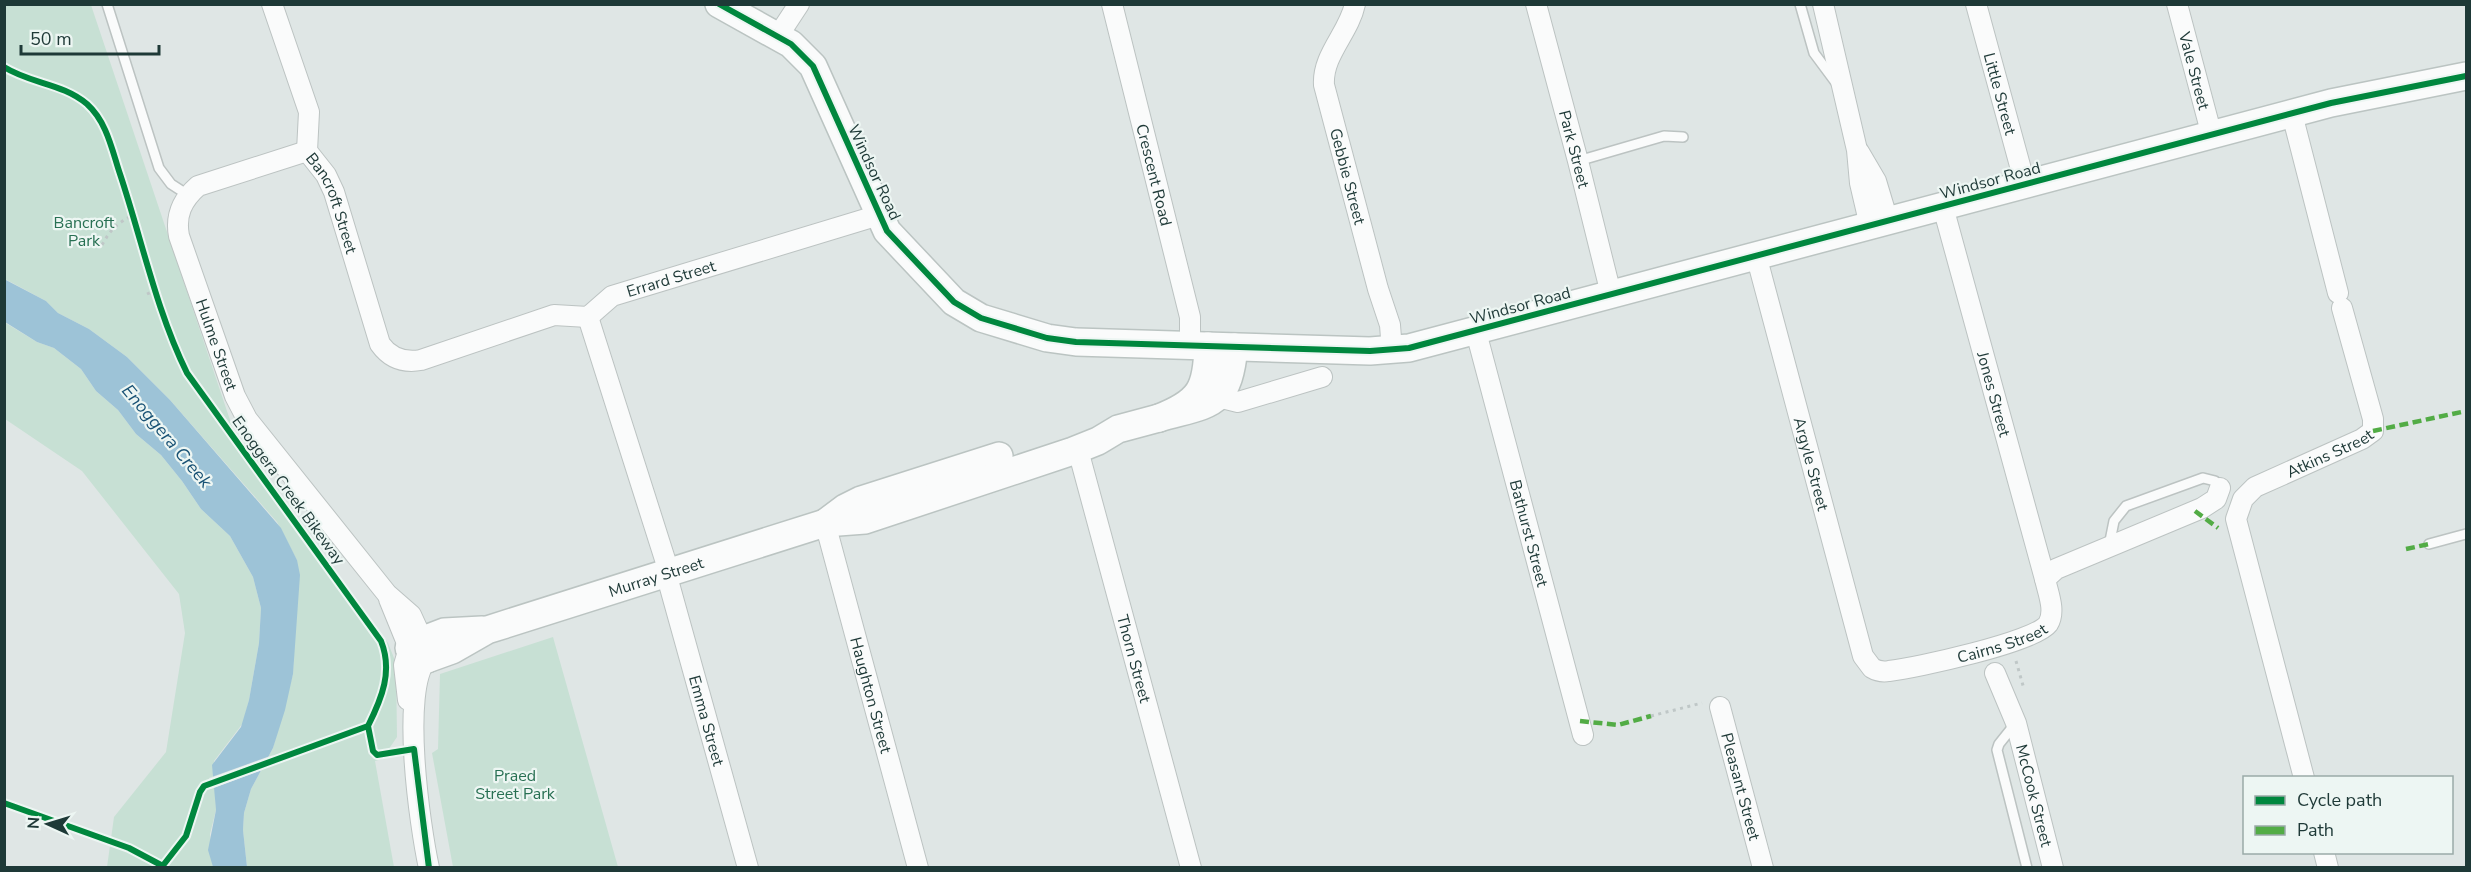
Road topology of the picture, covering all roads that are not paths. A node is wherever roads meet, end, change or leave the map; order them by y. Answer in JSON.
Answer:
{"nodes":[{"id":1,"x":107,"y":4,"type":"edge"},
{"id":2,"x":272,"y":4,"type":"edge"},
{"id":3,"x":719,"y":4,"type":"edge"},
{"id":4,"x":799,"y":4,"type":"edge"},
{"id":5,"x":1112,"y":4,"type":"edge"},
{"id":6,"x":1354,"y":4,"type":"edge"},
{"id":7,"x":1536,"y":4,"type":"edge"},
{"id":8,"x":1800,"y":4,"type":"edge"},
{"id":9,"x":1823,"y":4,"type":"edge"},
{"id":10,"x":1976,"y":4,"type":"edge"},
{"id":11,"x":2177,"y":4,"type":"edge"},
{"id":12,"x":778,"y":36,"type":"junction"},
{"id":13,"x":2466,"y":76,"type":"edge"},
{"id":14,"x":1842,"y":91,"type":"junction"},
{"id":15,"x":2292,"y":114,"type":"junction"},
{"id":16,"x":2212,"y":136,"type":"junction"},
{"id":17,"x":1683,"y":137,"type":"dead end"},
{"id":18,"x":307,"y":151,"type":"junction"},
{"id":19,"x":1578,"y":160,"type":"junction"},
{"id":20,"x":2025,"y":184,"type":"junction"},
{"id":21,"x":188,"y":195,"type":"junction"},
{"id":22,"x":1943,"y":207,"type":"junction"},
{"id":23,"x":879,"y":215,"type":"junction"},
{"id":24,"x":1879,"y":224,"type":"junction"},
{"id":25,"x":1756,"y":255,"type":"junction"},
{"id":26,"x":1611,"y":294,"type":"junction"},
{"id":27,"x":588,"y":317,"type":"junction"},
{"id":28,"x":1476,"y":332,"type":"junction"},
{"id":29,"x":1211,"y":346,"type":"junction"},
{"id":30,"x":1392,"y":351,"type":"junction"},
{"id":31,"x":1322,"y":378,"type":"dead end"},
{"id":32,"x":1218,"y":398,"type":"junction"},
{"id":33,"x":1159,"y":417,"type":"junction"},
{"id":34,"x":1075,"y":441,"type":"junction"},
{"id":35,"x":2220,"y":488,"type":"joint"},
{"id":36,"x":825,"y":523,"type":"junction"},
{"id":37,"x":2466,"y":534,"type":"edge"},
{"id":38,"x":2429,"y":544,"type":"dead end"},
{"id":39,"x":2109,"y":546,"type":"junction"},
{"id":40,"x":667,"y":572,"type":"junction"},
{"id":41,"x":2045,"y":579,"type":"junction"},
{"id":42,"x":419,"y":649,"type":"junction"},
{"id":43,"x":1872,"y":668,"type":"joint"},
{"id":44,"x":1995,"y":673,"type":"dead end"},
{"id":45,"x":1720,"y":707,"type":"road end"},
{"id":46,"x":2016,"y":723,"type":"junction"},
{"id":47,"x":1583,"y":735,"type":"dead end"},
{"id":48,"x":2304,"y":776,"type":"edge"},
{"id":49,"x":429,"y":867,"type":"edge"},
{"id":50,"x":748,"y":867,"type":"edge"},
{"id":51,"x":918,"y":867,"type":"edge"},
{"id":52,"x":1191,"y":867,"type":"edge"},
{"id":53,"x":1763,"y":867,"type":"edge"},
{"id":54,"x":2027,"y":867,"type":"edge"},
{"id":55,"x":2053,"y":867,"type":"edge"}],
"edges":[{"from":1,"to":21,"type":"lane"},
{"from":2,"to":18,"type":"street","name":"Bancroft Street"},
{"from":3,"to":12,"type":"main road","name":"Windsor Road"},
{"from":4,"to":12,"type":"street"},
{"from":5,"to":29,"type":"street","name":"Crescent Road"},
{"from":6,"to":30,"type":"street","name":"Gebbie Street"},
{"from":7,"to":19,"type":"street","name":"Park Street"},
{"from":8,"to":14,"type":"lane"},
{"from":9,"to":14,"type":"street"},
{"from":10,"to":20,"type":"street","name":"Little Street"},
{"from":11,"to":16,"type":"street","name":"Vale Street"},
{"from":12,"to":23,"type":"main road","name":"Windsor Road"},
{"from":13,"to":15,"type":"main road","name":"Windsor Road"},
{"from":14,"to":24,"type":"street"},
{"from":15,"to":16,"type":"main road","name":"Windsor Road"},
{"from":15,"to":48,"type":"street","name":"Atkins Street"},
{"from":16,"to":20,"type":"main road","name":"Windsor Road"},
{"from":17,"to":19,"type":"lane"},
{"from":18,"to":21,"type":"street"},
{"from":18,"to":27,"type":"street","name":"Bancroft Street"},
{"from":19,"to":26,"type":"street","name":"Park Street"},
{"from":20,"to":22,"type":"main road","name":"Windsor Road"},
{"from":21,"to":42,"type":"street","name":"Hulme Street"},
{"from":22,"to":24,"type":"main road","name":"Windsor Road"},
{"from":22,"to":41,"type":"street","name":"Jones Street"},
{"from":23,"to":27,"type":"street","name":"Errard Street"},
{"from":23,"to":29,"type":"main road","name":"Windsor Road"},
{"from":24,"to":25,"type":"main road","name":"Windsor Road"},
{"from":25,"to":26,"type":"main road","name":"Windsor Road"},
{"from":25,"to":43,"type":"street","name":"Argyle Street"},
{"from":26,"to":28,"type":"main road","name":"Windsor Road"},
{"from":27,"to":40,"type":"street","name":"Emma Street"},
{"from":28,"to":30,"type":"main road","name":"Windsor Road"},
{"from":28,"to":47,"type":"street","name":"Bathurst Street"},
{"from":29,"to":30,"type":"main road","name":"Windsor Road"},
{"from":29,"to":32,"type":"main road"},
{"from":29,"to":33,"type":"main road","name":"Murray Street"},
{"from":31,"to":32,"type":"street","name":"Murray Street"},
{"from":32,"to":33,"type":"main road","name":"Murray Street"},
{"from":33,"to":34,"type":"main road","name":"Murray Street"},
{"from":34,"to":36,"type":"main road","name":"Murray Street"},
{"from":34,"to":52,"type":"street","name":"Thorn Street"},
{"from":35,"to":39,"type":"street"},
{"from":35,"to":39,"type":"lane"},
{"from":36,"to":40,"type":"main road","name":"Murray Street"},
{"from":36,"to":51,"type":"street","name":"Haughton Street"},
{"from":37,"to":38,"type":"lane"},
{"from":39,"to":41,"type":"street"},
{"from":40,"to":42,"type":"main road","name":"Murray Street"},
{"from":40,"to":50,"type":"street","name":"Emma Street"},
{"from":41,"to":43,"type":"street","name":"Cairns Street"},
{"from":42,"to":49,"type":"street"},
{"from":44,"to":46,"type":"street","name":"McCook Street"},
{"from":45,"to":53,"type":"street","name":"Pleasant Street"},
{"from":46,"to":54,"type":"lane","name":"McCook Street"},
{"from":46,"to":55,"type":"street","name":"McCook Street"}]}
